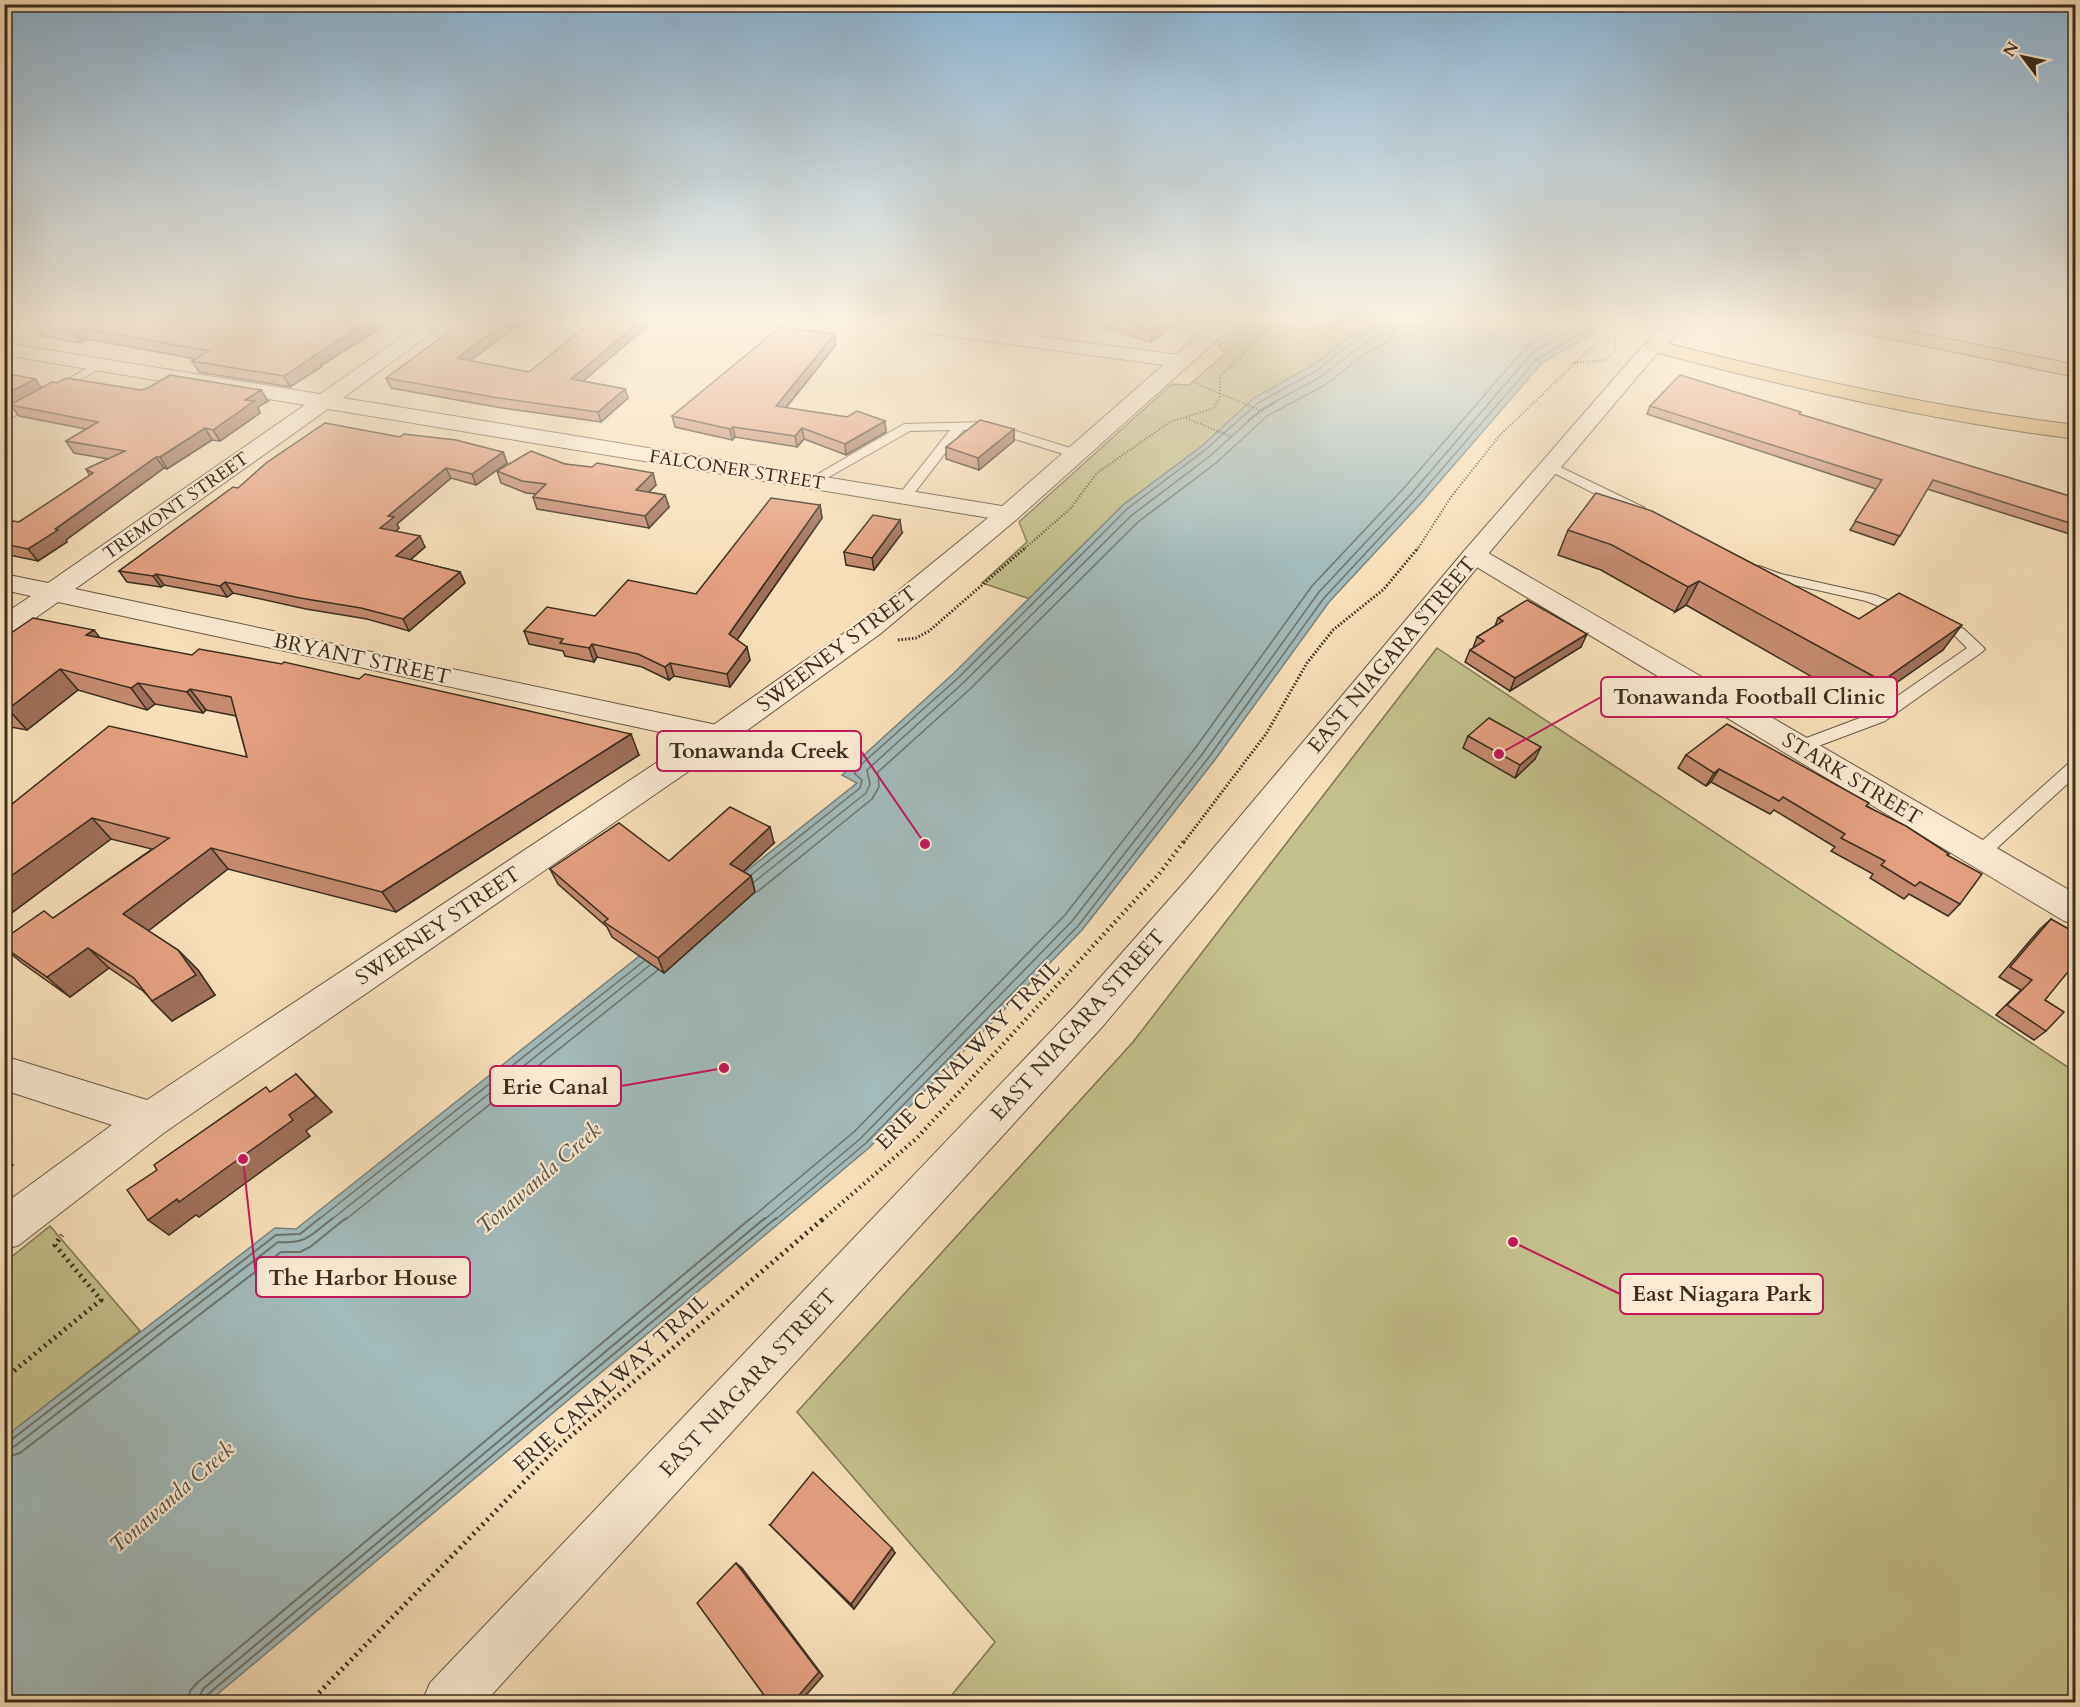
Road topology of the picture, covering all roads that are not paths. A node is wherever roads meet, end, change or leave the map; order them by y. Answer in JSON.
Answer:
{"nodes":[{"id":1,"x":34,"y":403,"type":"edge"},
{"id":2,"x":324,"y":403,"type":"joint"},
{"id":3,"x":1141,"y":403,"type":"edge"},
{"id":4,"x":1598,"y":403,"type":"edge"},
{"id":5,"x":1887,"y":403,"type":"edge"},
{"id":6,"x":4,"y":420,"type":"edge"},
{"id":7,"x":960,"y":426,"type":"junction"},
{"id":8,"x":2076,"y":432,"type":"edge"},
{"id":9,"x":1076,"y":454,"type":"junction"},
{"id":10,"x":1550,"y":466,"type":"junction"},
{"id":11,"x":810,"y":482,"type":"junction"},
{"id":12,"x":904,"y":497,"type":"junction"},
{"id":13,"x":1008,"y":514,"type":"junction"},
{"id":14,"x":1653,"y":517,"type":"edge"},
{"id":15,"x":1474,"y":555,"type":"junction"},
{"id":16,"x":1746,"y":564,"type":"edge"},
{"id":17,"x":4,"y":582,"type":"edge"},
{"id":18,"x":53,"y":593,"type":"junction"},
{"id":19,"x":4,"y":627,"type":"edge"},
{"id":20,"x":720,"y":735,"type":"junction"},
{"id":21,"x":1799,"y":747,"type":"junction"},
{"id":22,"x":2076,"y":766,"type":"edge"},
{"id":23,"x":1979,"y":854,"type":"junction"},
{"id":24,"x":2076,"y":911,"type":"edge"},
{"id":25,"x":4,"y":1073,"type":"edge"},
{"id":26,"x":151,"y":1119,"type":"junction"},
{"id":27,"x":4,"y":1230,"type":"edge"},
{"id":28,"x":449,"y":1702,"type":"edge"}],
"edges":[{"from":1,"to":6,"type":"lane"},
{"from":2,"to":11,"type":"street","name":"FALCONER STREET"},
{"from":2,"to":18,"type":"street","name":"TREMONT STREET"},
{"from":3,"to":9,"type":"street","name":"SWEENEY STREET"},
{"from":4,"to":10,"type":"street","name":"EAST NIAGARA STREET"},
{"from":5,"to":8,"type":"main road"},
{"from":7,"to":9,"type":"lane"},
{"from":7,"to":11,"type":"lane"},
{"from":7,"to":12,"type":"lane"},
{"from":9,"to":13,"type":"street","name":"SWEENEY STREET"},
{"from":10,"to":14,"type":"lane"},
{"from":10,"to":15,"type":"street","name":"EAST NIAGARA STREET"},
{"from":11,"to":12,"type":"street","name":"FALCONER STREET"},
{"from":12,"to":13,"type":"street","name":"FALCONER STREET"},
{"from":13,"to":20,"type":"street","name":"SWEENEY STREET"},
{"from":15,"to":21,"type":"street","name":"STARK STREET"},
{"from":15,"to":28,"type":"street","name":"EAST NIAGARA STREET"},
{"from":16,"to":21,"type":"lane"},
{"from":17,"to":18,"type":"street","name":"BRYANT STREET"},
{"from":18,"to":19,"type":"street","name":"TREMONT STREET"},
{"from":18,"to":20,"type":"street","name":"BRYANT STREET"},
{"from":20,"to":26,"type":"street","name":"SWEENEY STREET"},
{"from":21,"to":23,"type":"street","name":"STARK STREET"},
{"from":22,"to":23,"type":"lane"},
{"from":23,"to":24,"type":"street","name":"STARK STREET"},
{"from":25,"to":26,"type":"street"},
{"from":26,"to":27,"type":"street","name":"SWEENEY STREET"}]}
